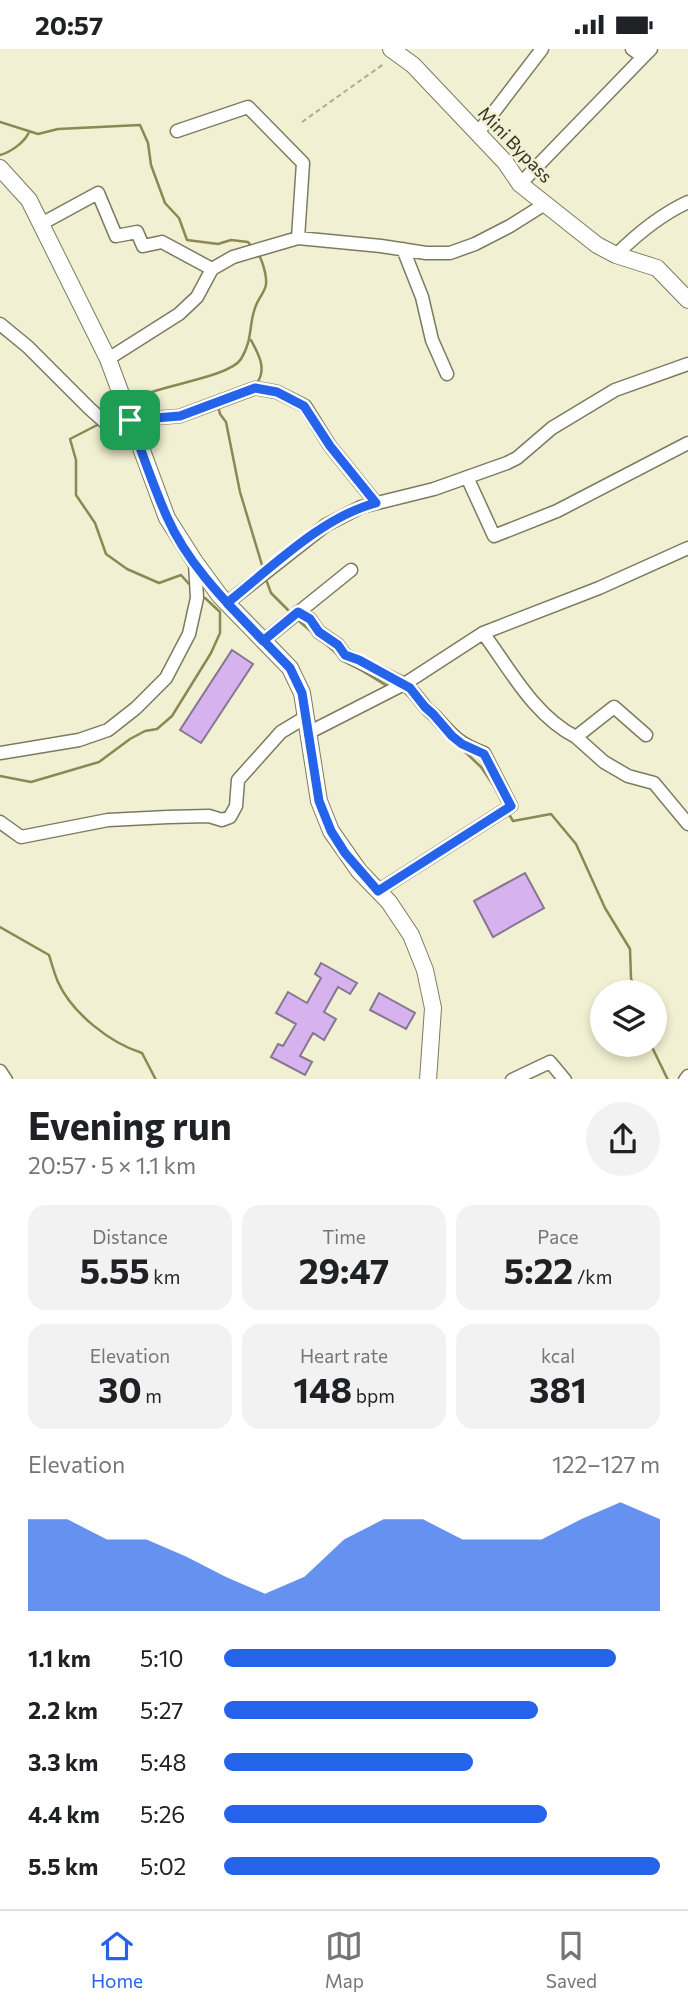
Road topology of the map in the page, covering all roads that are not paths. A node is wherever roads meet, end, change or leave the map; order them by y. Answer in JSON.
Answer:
{"nodes":[{"id":1,"x":542,"y":49,"type":"edge"},
{"id":2,"x":394,"y":51,"type":"edge"},
{"id":3,"x":642,"y":52,"type":"edge"},
{"id":4,"x":177,"y":131,"type":"dead end"},
{"id":5,"x":477,"y":134,"type":"junction"},
{"id":6,"x":0,"y":168,"type":"edge"},
{"id":7,"x":520,"y":184,"type":"junction"},
{"id":8,"x":688,"y":202,"type":"edge"},
{"id":9,"x":545,"y":204,"type":"junction"},
{"id":10,"x":41,"y":224,"type":"junction"},
{"id":11,"x":298,"y":238,"type":"junction"},
{"id":12,"x":404,"y":249,"type":"junction"},
{"id":13,"x":616,"y":255,"type":"junction"},
{"id":14,"x":212,"y":269,"type":"junction"},
{"id":15,"x":688,"y":300,"type":"edge"},
{"id":16,"x":0,"y":324,"type":"edge"},
{"id":17,"x":108,"y":359,"type":"junction"},
{"id":18,"x":688,"y":364,"type":"edge"},
{"id":19,"x":447,"y":374,"type":"dead end"},
{"id":20,"x":128,"y":415,"type":"junction"},
{"id":21,"x":688,"y":443,"type":"edge"},
{"id":22,"x":467,"y":477,"type":"junction"},
{"id":23,"x":376,"y":503,"type":"junction"},
{"id":24,"x":688,"y":548,"type":"edge"},
{"id":25,"x":195,"y":562,"type":"junction"},
{"id":26,"x":351,"y":570,"type":"dead end"},
{"id":27,"x":227,"y":603,"type":"junction"},
{"id":28,"x":298,"y":612,"type":"junction"},
{"id":29,"x":482,"y":633,"type":"junction"},
{"id":30,"x":263,"y":641,"type":"junction"},
{"id":31,"x":403,"y":684,"type":"junction"},
{"id":32,"x":307,"y":725,"type":"junction"},
{"id":33,"x":646,"y":734,"type":"dead end"},
{"id":34,"x":576,"y":737,"type":"junction"},
{"id":35,"x":0,"y":754,"type":"edge"},
{"id":36,"x":0,"y":823,"type":"edge"},
{"id":37,"x":688,"y":824,"type":"edge"},
{"id":38,"x":378,"y":891,"type":"junction"},
{"id":39,"x":428,"y":1079,"type":"edge"},
{"id":40,"x":514,"y":1079,"type":"edge"},
{"id":41,"x":564,"y":1079,"type":"edge"}],
"edges":[{"from":1,"to":5,"type":"street"},
{"from":2,"to":5,"type":"main road","name":"Mini Bypass"},
{"from":3,"to":7,"type":"street"},
{"from":4,"to":11,"type":"street"},
{"from":5,"to":7,"type":"main road","name":"Mini Bypass"},
{"from":6,"to":10,"type":"main road"},
{"from":7,"to":9,"type":"main road","name":"Mini Bypass"},
{"from":8,"to":13,"type":"street"},
{"from":9,"to":12,"type":"street"},
{"from":9,"to":13,"type":"main road","name":"Mini Bypass"},
{"from":10,"to":14,"type":"street"},
{"from":10,"to":17,"type":"main road"},
{"from":11,"to":12,"type":"street"},
{"from":11,"to":14,"type":"street"},
{"from":12,"to":19,"type":"street"},
{"from":13,"to":15,"type":"main road","name":"Mini Bypass"},
{"from":14,"to":17,"type":"street"},
{"from":16,"to":20,"type":"street"},
{"from":17,"to":20,"type":"main road"},
{"from":18,"to":22,"type":"street"},
{"from":20,"to":23,"type":"street"},
{"from":20,"to":25,"type":"main road"},
{"from":21,"to":22,"type":"street"},
{"from":22,"to":23,"type":"street"},
{"from":23,"to":27,"type":"street"},
{"from":24,"to":29,"type":"street"},
{"from":25,"to":27,"type":"main road"},
{"from":25,"to":35,"type":"street"},
{"from":26,"to":28,"type":"street"},
{"from":27,"to":30,"type":"main road"},
{"from":28,"to":30,"type":"street"},
{"from":28,"to":31,"type":"street"},
{"from":29,"to":31,"type":"street"},
{"from":29,"to":34,"type":"street"},
{"from":30,"to":32,"type":"main road"},
{"from":31,"to":32,"type":"street"},
{"from":31,"to":38,"type":"street"},
{"from":32,"to":36,"type":"street"},
{"from":32,"to":38,"type":"main road"},
{"from":33,"to":34,"type":"street"},
{"from":34,"to":37,"type":"street"},
{"from":38,"to":39,"type":"main road"},
{"from":40,"to":41,"type":"street"}]}
